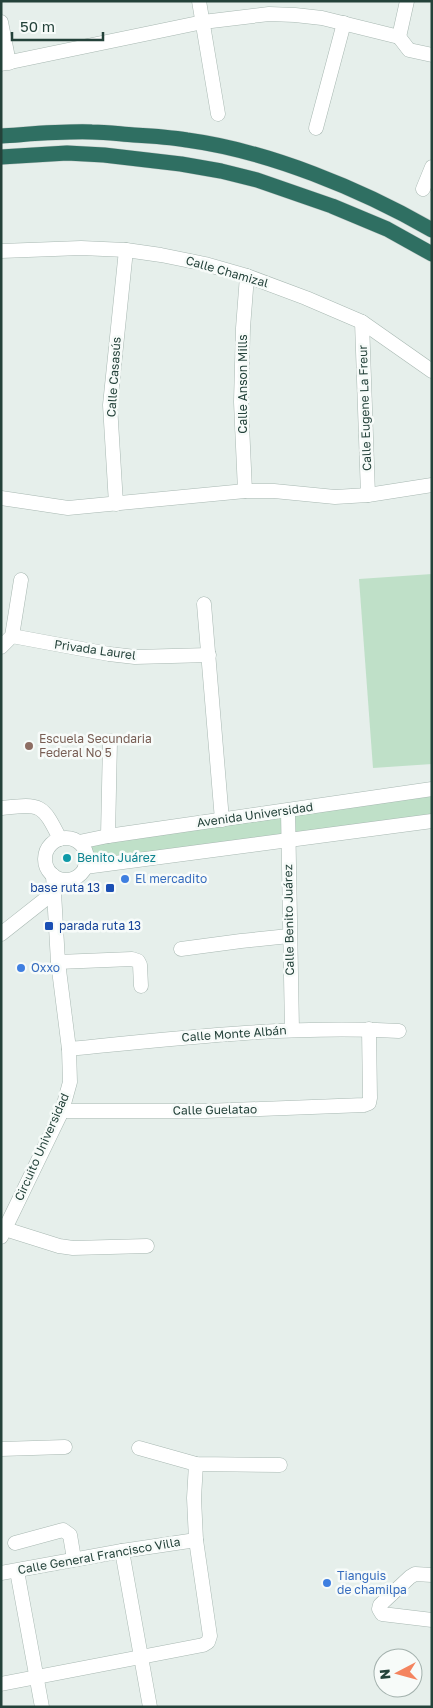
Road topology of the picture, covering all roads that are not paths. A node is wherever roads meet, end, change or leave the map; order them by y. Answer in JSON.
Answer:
{"nodes":[{"id":1,"x":199,"y":1,"type":"edge"},
{"id":2,"x":407,"y":1,"type":"edge"},
{"id":3,"x":1,"y":22,"type":"edge"},
{"id":4,"x":203,"y":22,"type":"junction"},
{"id":5,"x":344,"y":24,"type":"junction"},
{"id":6,"x":399,"y":37,"type":"junction"},
{"id":7,"x":432,"y":55,"type":"edge"},
{"id":8,"x":5,"y":64,"type":"edge"},
{"id":9,"x":218,"y":114,"type":"dead end"},
{"id":10,"x":316,"y":128,"type":"dead end"},
{"id":11,"x":1,"y":136,"type":"edge"},
{"id":12,"x":1,"y":157,"type":"edge"},
{"id":13,"x":432,"y":167,"type":"edge"},
{"id":14,"x":423,"y":189,"type":"dead end"},
{"id":15,"x":432,"y":230,"type":"edge"},
{"id":16,"x":126,"y":250,"type":"junction"},
{"id":17,"x":1,"y":251,"type":"edge"},
{"id":18,"x":432,"y":254,"type":"edge"},
{"id":19,"x":248,"y":276,"type":"junction"},
{"id":20,"x":362,"y":322,"type":"junction"},
{"id":21,"x":432,"y":371,"type":"edge"},
{"id":22,"x":432,"y":485,"type":"edge"},
{"id":23,"x":245,"y":491,"type":"junction"},
{"id":24,"x":368,"y":495,"type":"junction"},
{"id":25,"x":1,"y":498,"type":"edge"},
{"id":26,"x":116,"y":504,"type":"junction"},
{"id":27,"x":21,"y":580,"type":"dead end"},
{"id":28,"x":204,"y":604,"type":"dead end"},
{"id":29,"x":12,"y":636,"type":"junction"},
{"id":30,"x":1,"y":647,"type":"edge"},
{"id":31,"x":209,"y":655,"type":"junction"},
{"id":32,"x":110,"y":741,"type":"dead end"},
{"id":33,"x":432,"y":789,"type":"edge"},
{"id":34,"x":1,"y":808,"type":"edge"},
{"id":35,"x":288,"y":811,"type":"junction"},
{"id":36,"x":222,"y":820,"type":"junction"},
{"id":37,"x":432,"y":821,"type":"edge"},
{"id":38,"x":108,"y":836,"type":"junction"},
{"id":39,"x":60,"y":839,"type":"junction"},
{"id":40,"x":288,"y":841,"type":"junction"},
{"id":41,"x":79,"y":842,"type":"junction"},
{"id":42,"x":85,"y":866,"type":"junction"},
{"id":43,"x":53,"y":876,"type":"junction"},
{"id":44,"x":53,"y":893,"type":"junction"},
{"id":45,"x":1,"y":934,"type":"edge"},
{"id":46,"x":289,"y":936,"type":"junction"},
{"id":47,"x":181,"y":950,"type":"dead end"},
{"id":48,"x":58,"y":962,"type":"junction"},
{"id":49,"x":141,"y":986,"type":"dead end"},
{"id":50,"x":369,"y":1029,"type":"junction"},
{"id":51,"x":292,"y":1030,"type":"junction"},
{"id":52,"x":399,"y":1031,"type":"dead end"},
{"id":53,"x":69,"y":1049,"type":"junction"},
{"id":54,"x":62,"y":1111,"type":"junction"},
{"id":55,"x":3,"y":1233,"type":"edge"},
{"id":56,"x":147,"y":1246,"type":"dead end"},
{"id":57,"x":65,"y":1447,"type":"dead end"},
{"id":58,"x":139,"y":1448,"type":"dead end"},
{"id":59,"x":1,"y":1449,"type":"edge"},
{"id":60,"x":196,"y":1464,"type":"junction"},
{"id":61,"x":280,"y":1465,"type":"dead end"},
{"id":62,"x":196,"y":1540,"type":"junction"},
{"id":63,"x":15,"y":1543,"type":"dead end"},
{"id":64,"x":122,"y":1551,"type":"junction"},
{"id":65,"x":74,"y":1559,"type":"junction"},
{"id":66,"x":17,"y":1571,"type":"junction"},
{"id":67,"x":1,"y":1573,"type":"edge"},
{"id":68,"x":432,"y":1575,"type":"edge"},
{"id":69,"x":432,"y":1620,"type":"edge"},
{"id":70,"x":140,"y":1658,"type":"junction"},
{"id":71,"x":37,"y":1678,"type":"junction"},
{"id":72,"x":1,"y":1684,"type":"edge"},
{"id":73,"x":42,"y":1707,"type":"edge"},
{"id":74,"x":150,"y":1707,"type":"edge"}],
"edges":[{"from":1,"to":4,"type":"street"},
{"from":2,"to":6,"type":"street"},
{"from":3,"to":8,"type":"street"},
{"from":4,"to":5,"type":"street"},
{"from":4,"to":8,"type":"street"},
{"from":4,"to":9,"type":"street"},
{"from":5,"to":6,"type":"street"},
{"from":5,"to":10,"type":"street"},
{"from":6,"to":7,"type":"street"},
{"from":11,"to":15,"type":"highway"},
{"from":12,"to":18,"type":"highway"},
{"from":13,"to":14,"type":"street"},
{"from":16,"to":17,"type":"street","name":"Calle Chamizal"},
{"from":16,"to":19,"type":"street","name":"Calle Chamizal"},
{"from":16,"to":26,"type":"street","name":"Calle Casasús"},
{"from":19,"to":20,"type":"street","name":"Calle Chamizal"},
{"from":19,"to":23,"type":"street","name":"Calle Anson Mills"},
{"from":20,"to":21,"type":"street","name":"Calle Chamizal"},
{"from":20,"to":24,"type":"street","name":"Calle Eugene La Freur"},
{"from":22,"to":24,"type":"street"},
{"from":23,"to":24,"type":"street"},
{"from":23,"to":26,"type":"street"},
{"from":25,"to":26,"type":"street"},
{"from":27,"to":29,"type":"street"},
{"from":28,"to":31,"type":"street"},
{"from":29,"to":30,"type":"street"},
{"from":29,"to":31,"type":"street","name":"Privada Laurel"},
{"from":31,"to":36,"type":"street"},
{"from":32,"to":38,"type":"street"},
{"from":33,"to":35,"type":"street","name":"Avenida Universidad"},
{"from":34,"to":39,"type":"street"},
{"from":35,"to":36,"type":"street","name":"Avenida Universidad"},
{"from":35,"to":40,"type":"street","name":"Calle Benito Juárez"},
{"from":36,"to":38,"type":"street","name":"Avenida Universidad"},
{"from":37,"to":40,"type":"street"},
{"from":38,"to":41,"type":"street","name":"Avenida Universidad"},
{"from":39,"to":41,"type":"street"},
{"from":39,"to":43,"type":"street"},
{"from":40,"to":42,"type":"street"},
{"from":40,"to":46,"type":"street","name":"Calle Benito Juárez"},
{"from":41,"to":42,"type":"street"},
{"from":42,"to":43,"type":"street"},
{"from":43,"to":44,"type":"street","name":"Circuito Universidad"},
{"from":44,"to":45,"type":"street"},
{"from":44,"to":48,"type":"street","name":"Circuito Universidad"},
{"from":46,"to":47,"type":"street"},
{"from":46,"to":51,"type":"street","name":"Calle Benito Juárez"},
{"from":48,"to":49,"type":"street"},
{"from":48,"to":53,"type":"street","name":"Circuito Universidad"},
{"from":50,"to":51,"type":"street","name":"Calle Monte Albán"},
{"from":50,"to":52,"type":"street","name":"Calle Monte Albán"},
{"from":50,"to":54,"type":"street","name":"Calle Guelatao"},
{"from":51,"to":53,"type":"street","name":"Calle Monte Albán"},
{"from":53,"to":54,"type":"street","name":"Circuito Universidad"},
{"from":54,"to":55,"type":"street","name":"Circuito Universidad"},
{"from":55,"to":56,"type":"street"},
{"from":57,"to":59,"type":"street"},
{"from":58,"to":60,"type":"street"},
{"from":60,"to":61,"type":"street"},
{"from":60,"to":62,"type":"street"},
{"from":62,"to":64,"type":"street","name":"Calle General Francisco Villa"},
{"from":62,"to":70,"type":"street"},
{"from":63,"to":65,"type":"street"},
{"from":64,"to":65,"type":"street","name":"Calle General Francisco Villa"},
{"from":64,"to":70,"type":"street"},
{"from":65,"to":66,"type":"street","name":"Calle General Francisco Villa"},
{"from":66,"to":67,"type":"street","name":"Calle General Francisco Villa"},
{"from":66,"to":71,"type":"street"},
{"from":68,"to":69,"type":"street"},
{"from":70,"to":71,"type":"street"},
{"from":70,"to":74,"type":"street"},
{"from":71,"to":72,"type":"street"},
{"from":71,"to":73,"type":"street"}]}
